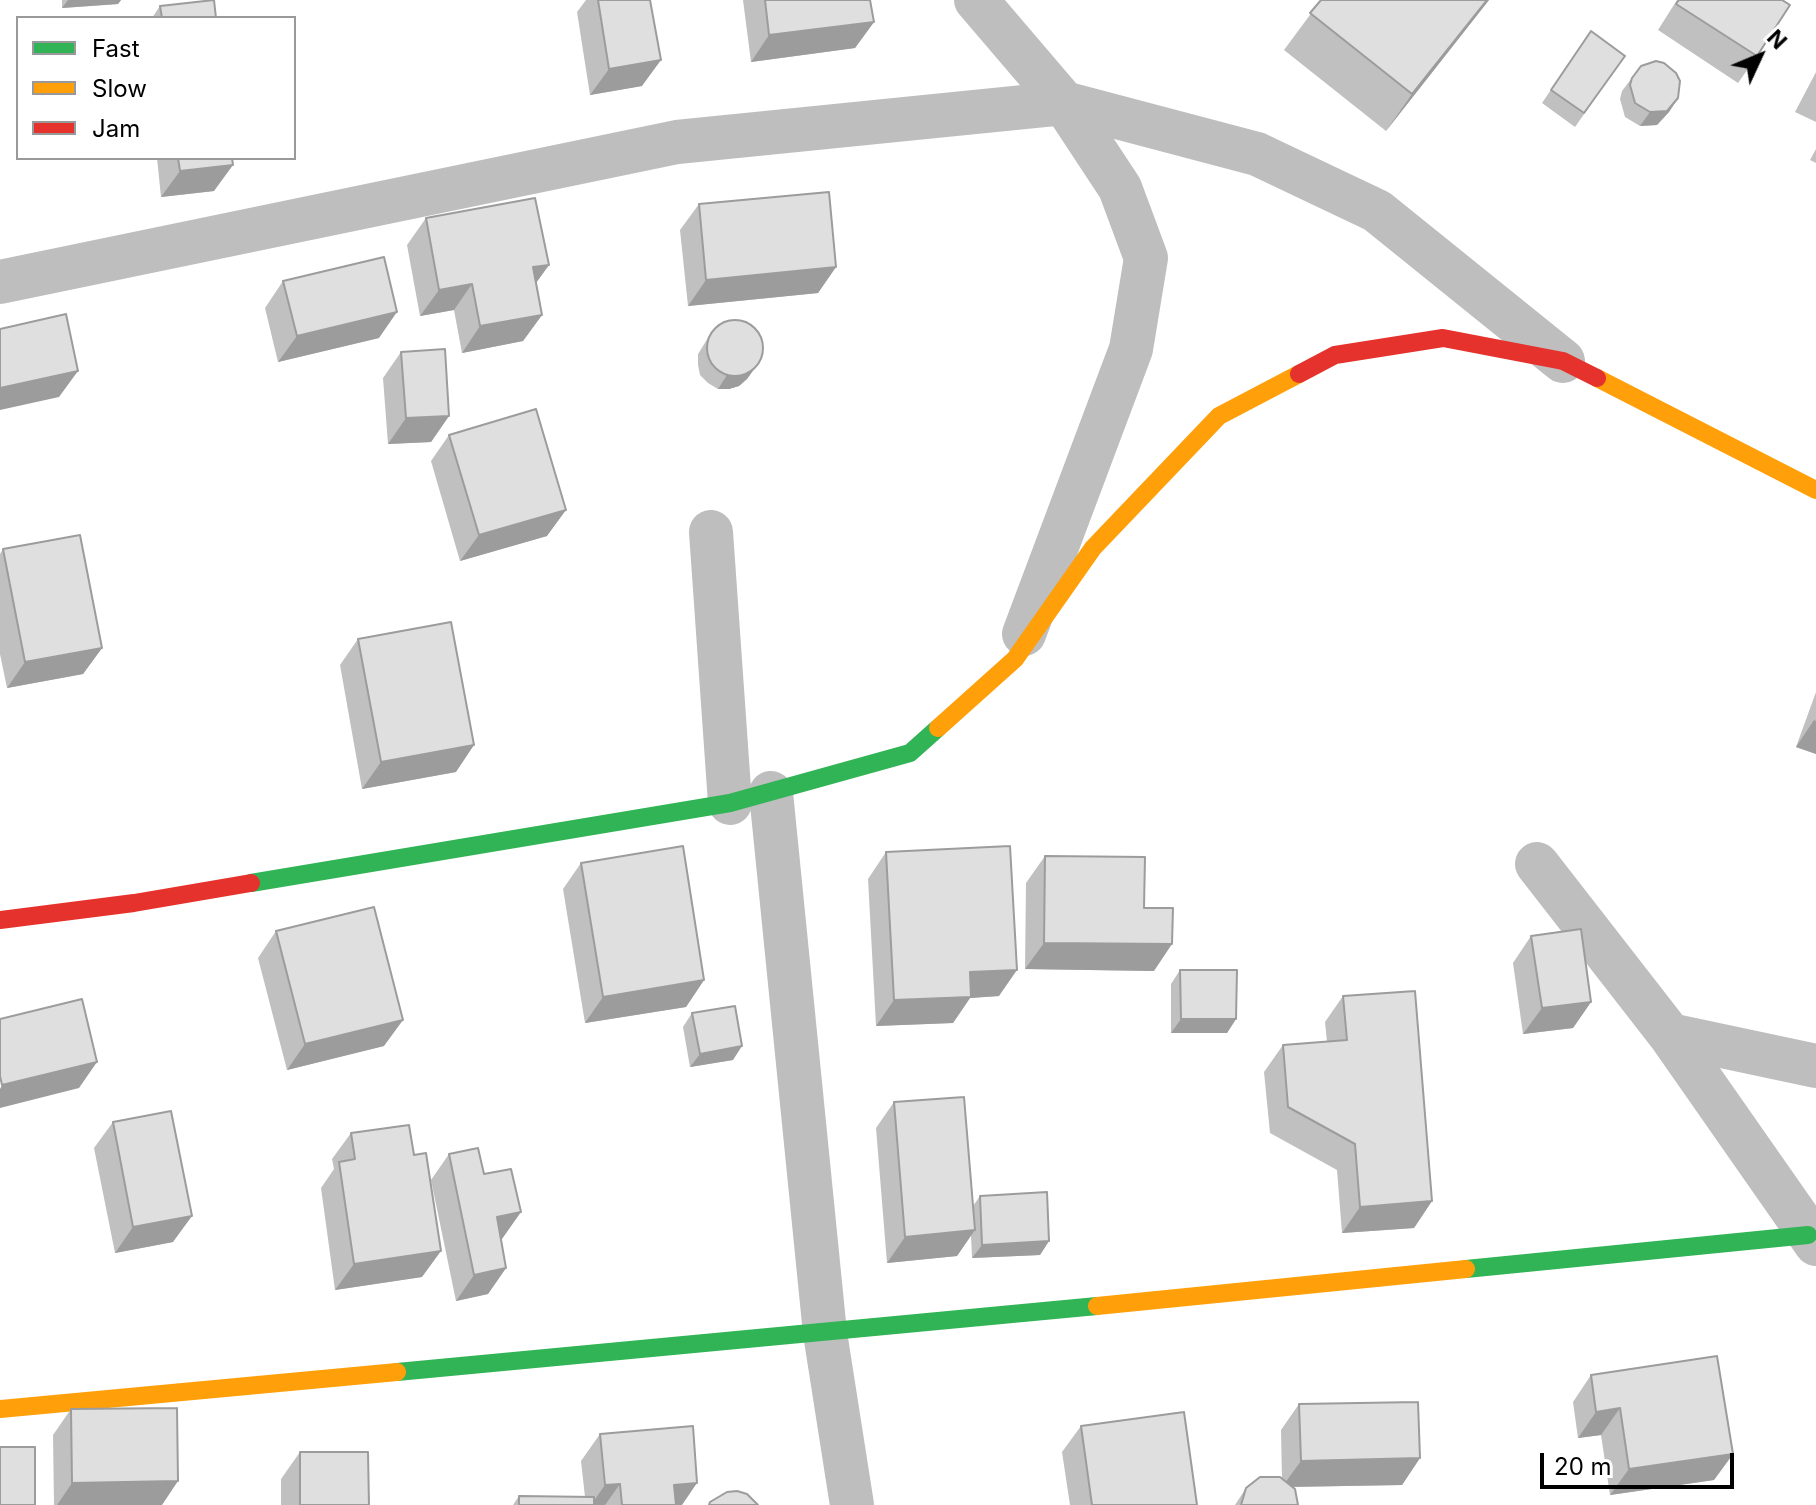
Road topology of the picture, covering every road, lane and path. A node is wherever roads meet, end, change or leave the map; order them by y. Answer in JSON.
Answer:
{"nodes":[{"id":1,"x":976,"y":0,"type":"edge"},
{"id":2,"x":1064,"y":103,"type":"junction"},
{"id":3,"x":0,"y":282,"type":"edge"},
{"id":4,"x":1563,"y":361,"type":"junction"},
{"id":5,"x":1816,"y":490,"type":"edge"},
{"id":6,"x":711,"y":532,"type":"dead end"},
{"id":7,"x":1015,"y":659,"type":"junction"},
{"id":8,"x":750,"y":798,"type":"junction"},
{"id":9,"x":1537,"y":864,"type":"dead end"},
{"id":10,"x":0,"y":920,"type":"edge"},
{"id":11,"x":1670,"y":1035,"type":"junction"},
{"id":12,"x":1816,"y":1066,"type":"edge"},
{"id":13,"x":1812,"y":1239,"type":"edge"},
{"id":14,"x":825,"y":1333,"type":"junction"},
{"id":15,"x":0,"y":1409,"type":"edge"},
{"id":16,"x":852,"y":1505,"type":"edge"}],
"edges":[{"from":1,"to":2,"type":"street"},
{"from":2,"to":3,"type":"street"},
{"from":2,"to":4,"type":"street"},
{"from":2,"to":7,"type":"street"},
{"from":4,"to":5,"type":"street"},
{"from":4,"to":7,"type":"street"},
{"from":6,"to":8,"type":"street"},
{"from":7,"to":8,"type":"street"},
{"from":8,"to":10,"type":"street"},
{"from":8,"to":14,"type":"street"},
{"from":9,"to":11,"type":"street"},
{"from":11,"to":12,"type":"street"},
{"from":11,"to":13,"type":"street"},
{"from":13,"to":14,"type":"street"},
{"from":14,"to":15,"type":"street"},
{"from":14,"to":16,"type":"street"}]}
